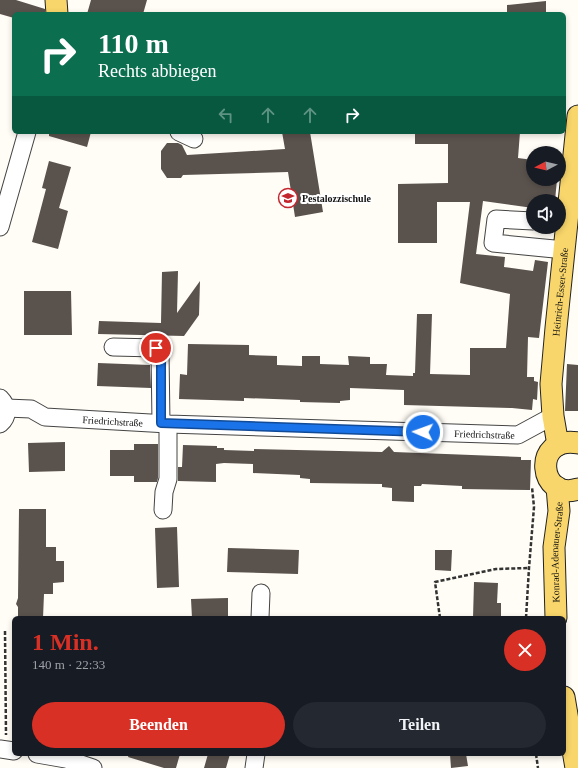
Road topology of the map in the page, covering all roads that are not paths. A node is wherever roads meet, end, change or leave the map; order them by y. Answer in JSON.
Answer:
{"nodes":[{"id":1,"x":56,"y":0,"type":"edge"},
{"id":2,"x":65,"y":0,"type":"edge"},
{"id":3,"x":57,"y":12,"type":"edge"},
{"id":4,"x":62,"y":12,"type":"edge"},
{"id":5,"x":578,"y":116,"type":"edge"},
{"id":6,"x":26,"y":134,"type":"edge"},
{"id":7,"x":566,"y":202,"type":"edge"},
{"id":8,"x":526,"y":221,"type":"edge"},
{"id":9,"x":0,"y":227,"type":"edge"},
{"id":10,"x":564,"y":234,"type":"edge"},
{"id":11,"x":565,"y":250,"type":"junction"},
{"id":12,"x":113,"y":347,"type":"dead end"},
{"id":13,"x":2,"y":400,"type":"edge"},
{"id":14,"x":553,"y":416,"type":"junction"},
{"id":15,"x":164,"y":423,"type":"junction"},
{"id":16,"x":0,"y":424,"type":"edge"},
{"id":17,"x":568,"y":444,"type":"edge"},
{"id":18,"x":557,"y":487,"type":"junction"},
{"id":19,"x":578,"y":489,"type":"edge"},
{"id":20,"x":163,"y":510,"type":"dead end"},
{"id":21,"x":260,"y":593,"type":"dead end"},
{"id":22,"x":260,"y":616,"type":"edge"},
{"id":23,"x":556,"y":616,"type":"edge"},
{"id":24,"x":566,"y":709,"type":"edge"},
{"id":25,"x":49,"y":756,"type":"edge"},
{"id":26,"x":256,"y":756,"type":"edge"},
{"id":27,"x":94,"y":768,"type":"edge"},
{"id":28,"x":254,"y":768,"type":"edge"},
{"id":29,"x":576,"y":768,"type":"edge"}],
"edges":[{"from":1,"to":3,"type":"main road"},
{"from":2,"to":4,"type":"street"},
{"from":5,"to":7,"type":"main road","name":"Heinrich-Esser-Straße"},
{"from":6,"to":9,"type":"street"},
{"from":8,"to":11,"type":"street"},
{"from":10,"to":11,"type":"main road","name":"Heinrich-Esser-Straße"},
{"from":11,"to":14,"type":"main road","name":"Heinrich-Esser-Straße"},
{"from":12,"to":15,"type":"street"},
{"from":13,"to":15,"type":"street","name":"Friedrichstraße"},
{"from":13,"to":16,"type":"street"},
{"from":14,"to":15,"type":"street","name":"Friedrichstraße"},
{"from":14,"to":17,"type":"main road","name":"Heinrich-Esser-Straße"},
{"from":15,"to":20,"type":"street"},
{"from":17,"to":18,"type":"main road"},
{"from":18,"to":19,"type":"main road"},
{"from":18,"to":23,"type":"main road","name":"Konrad-Adenauer-Straße"},
{"from":21,"to":22,"type":"street"},
{"from":24,"to":29,"type":"main road"},
{"from":25,"to":27,"type":"street"},
{"from":26,"to":28,"type":"street"}]}
